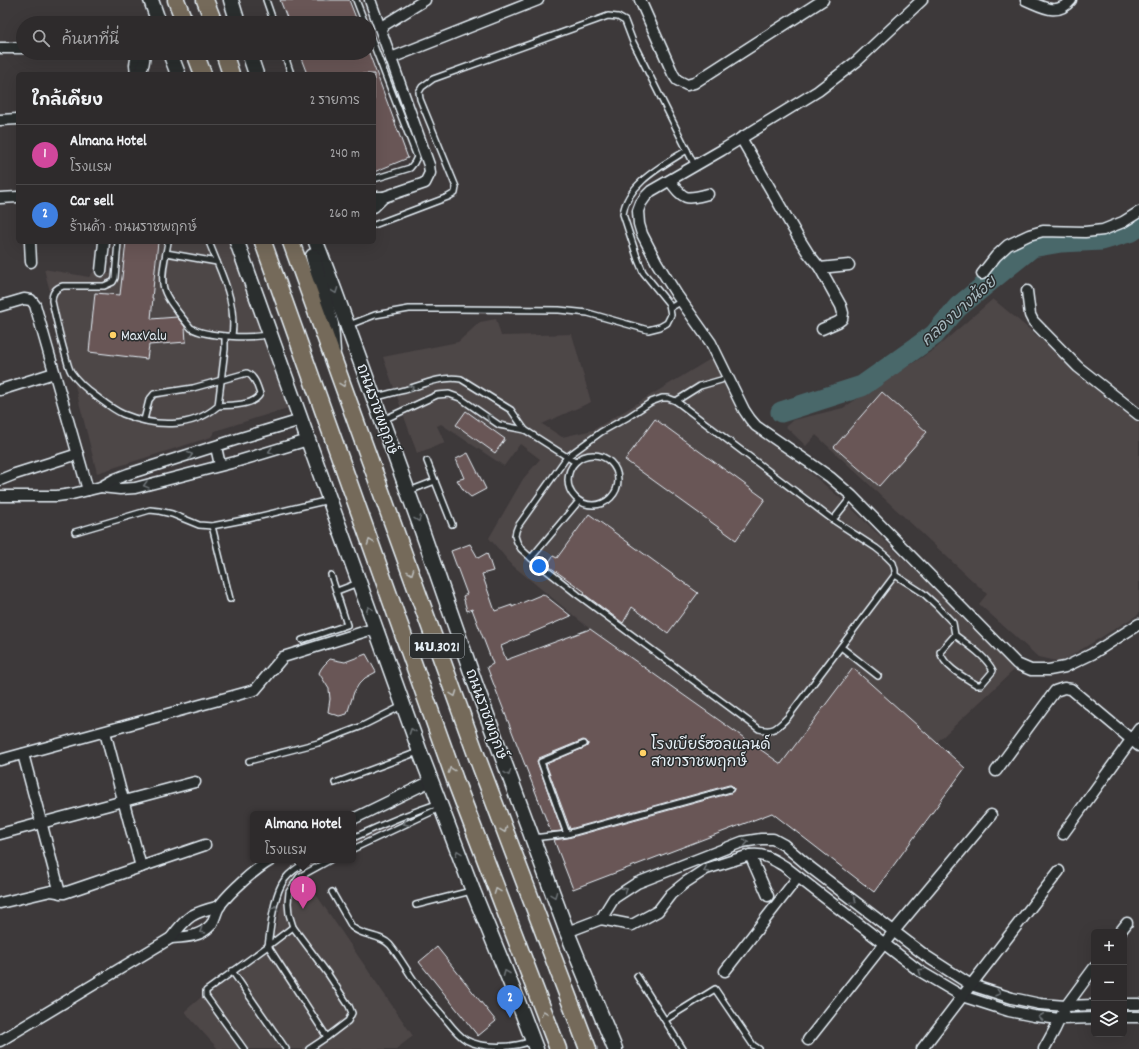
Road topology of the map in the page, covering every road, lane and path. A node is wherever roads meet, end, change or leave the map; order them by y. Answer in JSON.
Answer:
{"nodes":[{"id":1,"x":151,"y":0,"type":"edge"},
{"id":2,"x":176,"y":0,"type":"edge"},
{"id":3,"x":206,"y":0,"type":"edge"},
{"id":4,"x":230,"y":0,"type":"edge"},
{"id":5,"x":266,"y":0,"type":"edge"},
{"id":6,"x":356,"y":0,"type":"edge"},
{"id":7,"x":370,"y":0,"type":"edge"},
{"id":8,"x":425,"y":0,"type":"edge"},
{"id":9,"x":538,"y":0,"type":"edge"},
{"id":10,"x":640,"y":0,"type":"edge"},
{"id":11,"x":823,"y":0,"type":"edge"},
{"id":12,"x":922,"y":0,"type":"edge"},
{"id":13,"x":1026,"y":0,"type":"edge"},
{"id":14,"x":1071,"y":0,"type":"edge"},
{"id":15,"x":157,"y":16,"type":"edge"},
{"id":16,"x":182,"y":16,"type":"edge"},
{"id":17,"x":212,"y":16,"type":"edge"},
{"id":18,"x":236,"y":16,"type":"edge"},
{"id":19,"x":272,"y":16,"type":"edge"},
{"id":20,"x":362,"y":16,"type":"edge"},
{"id":21,"x":381,"y":27,"type":"junction"},
{"id":22,"x":0,"y":48,"type":"edge"},
{"id":23,"x":16,"y":48,"type":"edge"},
{"id":24,"x":376,"y":51,"type":"edge"},
{"id":25,"x":391,"y":58,"type":"junction"},
{"id":26,"x":136,"y":60,"type":"edge"},
{"id":27,"x":144,"y":60,"type":"edge"},
{"id":28,"x":173,"y":60,"type":"edge"},
{"id":29,"x":198,"y":60,"type":"edge"},
{"id":30,"x":226,"y":60,"type":"edge"},
{"id":31,"x":251,"y":60,"type":"edge"},
{"id":32,"x":286,"y":60,"type":"edge"},
{"id":33,"x":137,"y":72,"type":"edge"},
{"id":34,"x":139,"y":72,"type":"edge"},
{"id":35,"x":177,"y":72,"type":"edge"},
{"id":36,"x":202,"y":72,"type":"edge"},
{"id":37,"x":230,"y":72,"type":"edge"},
{"id":38,"x":255,"y":72,"type":"edge"},
{"id":39,"x":290,"y":72,"type":"edge"},
{"id":40,"x":16,"y":119,"type":"edge"},
{"id":41,"x":0,"y":120,"type":"edge"},
{"id":42,"x":741,"y":138,"type":"junction"},
{"id":43,"x":687,"y":150,"type":"junction"},
{"id":44,"x":695,"y":166,"type":"junction"},
{"id":45,"x":376,"y":178,"type":"edge"},
{"id":46,"x":670,"y":181,"type":"junction"},
{"id":47,"x":708,"y":194,"type":"dead end"},
{"id":48,"x":16,"y":197,"type":"edge"},
{"id":49,"x":379,"y":197,"type":"edge"},
{"id":50,"x":0,"y":198,"type":"edge"},
{"id":51,"x":1139,"y":212,"type":"edge"},
{"id":52,"x":376,"y":224,"type":"edge"},
{"id":53,"x":30,"y":244,"type":"edge"},
{"id":54,"x":104,"y":244,"type":"edge"},
{"id":55,"x":118,"y":244,"type":"edge"},
{"id":56,"x":168,"y":244,"type":"edge"},
{"id":57,"x":210,"y":244,"type":"edge"},
{"id":58,"x":238,"y":244,"type":"edge"},
{"id":59,"x":264,"y":244,"type":"edge"},
{"id":60,"x":292,"y":244,"type":"edge"},
{"id":61,"x":316,"y":244,"type":"edge"},
{"id":62,"x":316,"y":244,"type":"edge"},
{"id":63,"x":166,"y":253,"type":"junction"},
{"id":64,"x":30,"y":262,"type":"dead end"},
{"id":65,"x":217,"y":262,"type":"junction"},
{"id":66,"x":849,"y":265,"type":"dead end"},
{"id":67,"x":820,"y":268,"type":"junction"},
{"id":68,"x":101,"y":271,"type":"dead end"},
{"id":69,"x":982,"y":274,"type":"dead end"},
{"id":70,"x":1027,"y":292,"type":"dead end"},
{"id":71,"x":682,"y":301,"type":"junction"},
{"id":72,"x":0,"y":306,"type":"edge"},
{"id":73,"x":670,"y":308,"type":"junction"},
{"id":74,"x":348,"y":326,"type":"junction"},
{"id":75,"x":822,"y":329,"type":"dead end"},
{"id":76,"x":270,"y":334,"type":"junction"},
{"id":77,"x":225,"y":336,"type":"junction"},
{"id":78,"x":232,"y":336,"type":"junction"},
{"id":79,"x":334,"y":359,"type":"junction"},
{"id":80,"x":54,"y":373,"type":"junction"},
{"id":81,"x":221,"y":380,"type":"junction"},
{"id":82,"x":721,"y":380,"type":"dead end"},
{"id":83,"x":0,"y":390,"type":"edge"},
{"id":84,"x":374,"y":398,"type":"junction"},
{"id":85,"x":676,"y":401,"type":"junction"},
{"id":86,"x":218,"y":406,"type":"junction"},
{"id":87,"x":1139,"y":415,"type":"edge"},
{"id":88,"x":144,"y":420,"type":"junction"},
{"id":89,"x":382,"y":421,"type":"junction"},
{"id":90,"x":297,"y":422,"type":"junction"},
{"id":91,"x":525,"y":430,"type":"junction"},
{"id":92,"x":308,"y":440,"type":"junction"},
{"id":93,"x":216,"y":447,"type":"junction"},
{"id":94,"x":78,"y":454,"type":"junction"},
{"id":95,"x":567,"y":457,"type":"junction"},
{"id":96,"x":427,"y":461,"type":"dead end"},
{"id":97,"x":575,"y":462,"type":"junction"},
{"id":98,"x":220,"y":465,"type":"junction"},
{"id":99,"x":0,"y":480,"type":"edge"},
{"id":100,"x":435,"y":481,"type":"junction"},
{"id":101,"x":101,"y":487,"type":"junction"},
{"id":102,"x":88,"y":490,"type":"junction"},
{"id":103,"x":408,"y":491,"type":"junction"},
{"id":104,"x":0,"y":496,"type":"edge"},
{"id":105,"x":852,"y":496,"type":"junction"},
{"id":106,"x":330,"y":500,"type":"junction"},
{"id":107,"x":578,"y":502,"type":"junction"},
{"id":108,"x":833,"y":520,"type":"junction"},
{"id":109,"x":452,"y":524,"type":"dead end"},
{"id":110,"x":212,"y":526,"type":"junction"},
{"id":111,"x":75,"y":532,"type":"dead end"},
{"id":112,"x":531,"y":558,"type":"junction"},
{"id":113,"x":332,"y":575,"type":"dead end"},
{"id":114,"x":895,"y":575,"type":"junction"},
{"id":115,"x":359,"y":582,"type":"junction"},
{"id":116,"x":337,"y":591,"type":"junction"},
{"id":117,"x":230,"y":599,"type":"dead end"},
{"id":118,"x":1139,"y":624,"type":"edge"},
{"id":119,"x":376,"y":628,"type":"junction"},
{"id":120,"x":956,"y":635,"type":"junction"},
{"id":121,"x":302,"y":640,"type":"dead end"},
{"id":122,"x":841,"y":647,"type":"junction"},
{"id":123,"x":878,"y":676,"type":"dead end"},
{"id":124,"x":403,"y":706,"type":"junction"},
{"id":125,"x":1139,"y":729,"type":"edge"},
{"id":126,"x":105,"y":732,"type":"junction"},
{"id":127,"x":1135,"y":743,"type":"edge"},
{"id":128,"x":584,"y":744,"type":"dead end"},
{"id":129,"x":420,"y":752,"type":"junction"},
{"id":130,"x":23,"y":754,"type":"junction"},
{"id":131,"x":0,"y":760,"type":"edge"},
{"id":132,"x":249,"y":761,"type":"dead end"},
{"id":133,"x":996,"y":771,"type":"dead end"},
{"id":134,"x":431,"y":781,"type":"junction"},
{"id":135,"x":195,"y":782,"type":"dead end"},
{"id":136,"x":335,"y":783,"type":"dead end"},
{"id":137,"x":730,"y":789,"type":"dead end"},
{"id":138,"x":123,"y":801,"type":"junction"},
{"id":139,"x":440,"y":805,"type":"junction"},
{"id":140,"x":414,"y":811,"type":"junction"},
{"id":141,"x":991,"y":815,"type":"dead end"},
{"id":142,"x":356,"y":818,"type":"edge"},
{"id":143,"x":418,"y":818,"type":"junction"},
{"id":144,"x":42,"y":823,"type":"junction"},
{"id":145,"x":0,"y":834,"type":"edge"},
{"id":146,"x":567,"y":834,"type":"junction"},
{"id":147,"x":1063,"y":834,"type":"dead end"},
{"id":148,"x":356,"y":837,"type":"edge"},
{"id":149,"x":532,"y":838,"type":"junction"},
{"id":150,"x":205,"y":845,"type":"dead end"},
{"id":151,"x":356,"y":848,"type":"edge"},
{"id":152,"x":750,"y":855,"type":"junction"},
{"id":153,"x":804,"y":861,"type":"junction"},
{"id":154,"x":267,"y":863,"type":"edge"},
{"id":155,"x":305,"y":863,"type":"edge"},
{"id":156,"x":325,"y":863,"type":"edge"},
{"id":157,"x":141,"y":867,"type":"junction"},
{"id":158,"x":1059,"y":871,"type":"dead end"},
{"id":159,"x":796,"y":876,"type":"junction"},
{"id":160,"x":473,"y":891,"type":"junction"},
{"id":161,"x":332,"y":892,"type":"dead end"},
{"id":162,"x":60,"y":893,"type":"junction"},
{"id":163,"x":768,"y":896,"type":"dead end"},
{"id":164,"x":0,"y":903,"type":"edge"},
{"id":165,"x":416,"y":905,"type":"dead end"},
{"id":166,"x":220,"y":906,"type":"junction"},
{"id":167,"x":601,"y":919,"type":"junction"},
{"id":168,"x":1127,"y":922,"type":"dead end"},
{"id":169,"x":293,"y":927,"type":"junction"},
{"id":170,"x":1122,"y":929,"type":"edge"},
{"id":171,"x":894,"y":931,"type":"junction"},
{"id":172,"x":568,"y":932,"type":"junction"},
{"id":173,"x":171,"y":938,"type":"junction"},
{"id":174,"x":884,"y":944,"type":"junction"},
{"id":175,"x":268,"y":946,"type":"junction"},
{"id":176,"x":232,"y":971,"type":"junction"},
{"id":177,"x":725,"y":971,"type":"dead end"},
{"id":178,"x":1091,"y":972,"type":"edge"},
{"id":179,"x":638,"y":976,"type":"dead end"},
{"id":180,"x":971,"y":984,"type":"junction"},
{"id":181,"x":962,"y":996,"type":"junction"},
{"id":182,"x":517,"y":999,"type":"junction"},
{"id":183,"x":1127,"y":1004,"type":"edge"},
{"id":184,"x":1139,"y":1004,"type":"edge"},
{"id":185,"x":1091,"y":1005,"type":"edge"},
{"id":186,"x":1066,"y":1006,"type":"junction"},
{"id":187,"x":1127,"y":1017,"type":"edge"},
{"id":188,"x":1139,"y":1017,"type":"edge"},
{"id":189,"x":1091,"y":1018,"type":"edge"},
{"id":190,"x":1060,"y":1019,"type":"junction"},
{"id":191,"x":665,"y":1020,"type":"junction"},
{"id":192,"x":327,"y":1037,"type":"junction"},
{"id":193,"x":808,"y":1040,"type":"dead end"},
{"id":194,"x":0,"y":1041,"type":"edge"},
{"id":195,"x":534,"y":1045,"type":"edge"},
{"id":196,"x":244,"y":1049,"type":"edge"},
{"id":197,"x":286,"y":1049,"type":"edge"},
{"id":198,"x":309,"y":1049,"type":"edge"},
{"id":199,"x":546,"y":1049,"type":"edge"},
{"id":200,"x":558,"y":1049,"type":"edge"},
{"id":201,"x":588,"y":1049,"type":"edge"},
{"id":202,"x":615,"y":1049,"type":"edge"},
{"id":203,"x":683,"y":1049,"type":"edge"},
{"id":204,"x":759,"y":1049,"type":"edge"},
{"id":205,"x":922,"y":1049,"type":"edge"},
{"id":206,"x":1044,"y":1049,"type":"edge"}],
"edges":[{"from":1,"to":15,"type":"main road"},
{"from":2,"to":16,"type":"main road"},
{"from":3,"to":17,"type":"main road"},
{"from":4,"to":18,"type":"main road"},
{"from":5,"to":19,"type":"lane"},
{"from":6,"to":20,"type":"lane"},
{"from":7,"to":21,"type":"street"},
{"from":8,"to":21,"type":"street"},
{"from":9,"to":25,"type":"street"},
{"from":10,"to":11,"type":"street"},
{"from":12,"to":42,"type":"street"},
{"from":13,"to":14,"type":"street"},
{"from":21,"to":25,"type":"street"},
{"from":22,"to":23,"type":"street"},
{"from":24,"to":45,"type":"lane"},
{"from":25,"to":49,"type":"street"},
{"from":26,"to":33,"type":"street"},
{"from":27,"to":34,"type":"street"},
{"from":28,"to":35,"type":"main road"},
{"from":29,"to":36,"type":"main road"},
{"from":30,"to":37,"type":"main road"},
{"from":31,"to":38,"type":"main road"},
{"from":32,"to":39,"type":"lane"},
{"from":40,"to":41,"type":"street"},
{"from":42,"to":44,"type":"street"},
{"from":42,"to":67,"type":"street"},
{"from":43,"to":44,"type":"lane"},
{"from":43,"to":52,"type":"lane"},
{"from":43,"to":73,"type":"lane"},
{"from":44,"to":46,"type":"street"},
{"from":46,"to":47,"type":"street"},
{"from":46,"to":71,"type":"street"},
{"from":48,"to":50,"type":"street"},
{"from":51,"to":69,"type":"street"},
{"from":53,"to":64,"type":"street"},
{"from":54,"to":68,"type":"street"},
{"from":55,"to":88,"type":"lane"},
{"from":56,"to":63,"type":"lane"},
{"from":57,"to":65,"type":"lane"},
{"from":58,"to":76,"type":"main road","number":"นบ.3021"},
{"from":200,"to":59,"type":"main road","number":"นบ.3021","one_way":true},
{"from":60,"to":79,"type":"main road","name":"ถนนราชพฤกษ์","number":"นบ.3021"},
{"from":61,"to":79,"type":"main road"},
{"from":62,"to":74,"type":"main road","name":"ถนนราชพฤกษ์","number":"นบ.3021","one_way":true},
{"from":63,"to":65,"type":"lane"},
{"from":63,"to":77,"type":"lane"},
{"from":65,"to":78,"type":"lane"},
{"from":66,"to":67,"type":"street"},
{"from":67,"to":75,"type":"street"},
{"from":70,"to":87,"type":"street"},
{"from":71,"to":73,"type":"lane"},
{"from":71,"to":105,"type":"street"},
{"from":72,"to":80,"type":"street"},
{"from":73,"to":74,"type":"lane"},
{"from":74,"to":84,"type":"main road","name":"ถนนราชพฤกษ์","number":"นบ.3021"},
{"from":76,"to":78,"type":"lane"},
{"from":76,"to":90,"type":"main road","number":"นบ.3021"},
{"from":77,"to":78,"type":"lane"},
{"from":77,"to":81,"type":"lane"},
{"from":79,"to":201,"type":"main road","name":"ถนนราชพฤกษ์","number":"นบ.3021","one_way":true},
{"from":80,"to":83,"type":"street"},
{"from":80,"to":94,"type":"street"},
{"from":81,"to":86,"type":"lane"},
{"from":81,"to":86,"type":"lane"},
{"from":81,"to":88,"type":"lane"},
{"from":82,"to":85,"type":"lane"},
{"from":84,"to":89,"type":"main road","name":"ถนนราชพฤกษ์","number":"นบ.3021"},
{"from":84,"to":91,"type":"lane","one_way":true},
{"from":85,"to":95,"type":"lane"},
{"from":85,"to":108,"type":"lane"},
{"from":86,"to":88,"type":"lane"},
{"from":91,"to":89,"type":"lane","one_way":true},
{"from":89,"to":103,"type":"main road","name":"ถนนราชพฤกษ์","number":"นบ.3021"},
{"from":90,"to":92,"type":"main road","number":"นบ.3021"},
{"from":90,"to":93,"type":"street"},
{"from":91,"to":95,"type":"lane"},
{"from":92,"to":98,"type":"street","one_way":true},
{"from":92,"to":106,"type":"main road","number":"นบ.3021"},
{"from":93,"to":98,"type":"street"},
{"from":101,"to":93,"type":"street","one_way":true},
{"from":94,"to":99,"type":"street"},
{"from":94,"to":102,"type":"street"},
{"from":95,"to":97,"type":"lane"},
{"from":95,"to":112,"type":"lane"},
{"from":96,"to":100,"type":"lane"},
{"from":97,"to":107,"type":"lane"},
{"from":97,"to":107,"type":"lane"},
{"from":98,"to":101,"type":"street","one_way":true},
{"from":100,"to":103,"type":"lane"},
{"from":100,"to":109,"type":"lane"},
{"from":101,"to":102,"type":"street"},
{"from":102,"to":104,"type":"street"},
{"from":103,"to":149,"type":"main road","name":"ถนนราชพฤกษ์","number":"นบ.3021","one_way":true},
{"from":105,"to":108,"type":"lane"},
{"from":105,"to":118,"type":"street"},
{"from":106,"to":110,"type":"lane"},
{"from":106,"to":115,"type":"main road","number":"นบ.3021"},
{"from":107,"to":112,"type":"lane"},
{"from":108,"to":114,"type":"lane"},
{"from":110,"to":111,"type":"lane"},
{"from":110,"to":117,"type":"lane"},
{"from":112,"to":122,"type":"lane"},
{"from":113,"to":116,"type":"lane"},
{"from":114,"to":120,"type":"lane"},
{"from":114,"to":122,"type":"lane"},
{"from":115,"to":116,"type":"lane"},
{"from":119,"to":115,"type":"main road","number":"นบ.3021","one_way":true},
{"from":116,"to":121,"type":"lane"},
{"from":119,"to":124,"type":"main road","number":"นบ.3021"},
{"from":119,"to":126,"type":"street"},
{"from":120,"to":120,"type":"lane"},
{"from":122,"to":123,"type":"lane"},
{"from":129,"to":124,"type":"main road","number":"นบ.3021","one_way":true},
{"from":124,"to":132,"type":"lane"},
{"from":125,"to":127,"type":"street"},
{"from":126,"to":130,"type":"street"},
{"from":126,"to":138,"type":"street"},
{"from":127,"to":133,"type":"street"},
{"from":127,"to":147,"type":"street"},
{"from":128,"to":146,"type":"lane"},
{"from":129,"to":134,"type":"main road","number":"นบ.3021"},
{"from":129,"to":136,"type":"lane"},
{"from":130,"to":131,"type":"street"},
{"from":130,"to":144,"type":"street"},
{"from":134,"to":139,"type":"main road","number":"นบ.3021"},
{"from":134,"to":142,"type":"street"},
{"from":135,"to":138,"type":"street"},
{"from":137,"to":146,"type":"lane"},
{"from":138,"to":144,"type":"street"},
{"from":138,"to":157,"type":"street"},
{"from":139,"to":140,"type":"lane"},
{"from":139,"to":143,"type":"lane"},
{"from":160,"to":139,"type":"main road","number":"นบ.3021","one_way":true},
{"from":140,"to":143,"type":"lane"},
{"from":140,"to":148,"type":"lane"},
{"from":141,"to":171,"type":"street"},
{"from":143,"to":151,"type":"lane","one_way":true},
{"from":144,"to":145,"type":"street"},
{"from":144,"to":162,"type":"street"},
{"from":146,"to":149,"type":"lane"},
{"from":149,"to":172,"type":"main road","name":"ถนนราชพฤกษ์","number":"นบ.3021","one_way":true},
{"from":150,"to":157,"type":"street"},
{"from":152,"to":159,"type":"street"},
{"from":152,"to":163,"type":"street"},
{"from":152,"to":167,"type":"street","one_way":true},
{"from":153,"to":159,"type":"street"},
{"from":167,"to":153,"type":"street","one_way":true},
{"from":153,"to":171,"type":"street","one_way":true},
{"from":154,"to":166,"type":"street"},
{"from":175,"to":155,"type":"lane","one_way":true},
{"from":156,"to":169,"type":"lane"},
{"from":157,"to":162,"type":"street"},
{"from":158,"to":180,"type":"street"},
{"from":159,"to":174,"type":"street"},
{"from":159,"to":177,"type":"street"},
{"from":160,"to":165,"type":"lane"},
{"from":182,"to":160,"type":"main road","number":"นบ.3021","one_way":true},
{"from":161,"to":195,"type":"lane"},
{"from":162,"to":164,"type":"street"},
{"from":166,"to":173,"type":"street"},
{"from":166,"to":173,"type":"street","one_way":true},
{"from":167,"to":172,"type":"street"},
{"from":168,"to":170,"type":"street"},
{"from":169,"to":175,"type":"lane"},
{"from":169,"to":192,"type":"lane"},
{"from":171,"to":174,"type":"street"},
{"from":171,"to":180,"type":"street"},
{"from":172,"to":202,"type":"main road","name":"ถนนราชพฤกษ์","number":"นบ.3021"},
{"from":173,"to":194,"type":"street"},
{"from":181,"to":174,"type":"street","one_way":true},
{"from":174,"to":193,"type":"street"},
{"from":175,"to":176,"type":"lane"},
{"from":175,"to":192,"type":"lane"},
{"from":176,"to":196,"type":"lane"},
{"from":176,"to":197,"type":"lane"},
{"from":178,"to":186,"type":"street"},
{"from":179,"to":191,"type":"lane"},
{"from":180,"to":181,"type":"street"},
{"from":180,"to":186,"type":"street","one_way":true},
{"from":190,"to":181,"type":"street","one_way":true},
{"from":181,"to":205,"type":"street"},
{"from":182,"to":195,"type":"main road","number":"นบ.3021"},
{"from":182,"to":199,"type":"main road"},
{"from":183,"to":184,"type":"street"},
{"from":185,"to":186,"type":"street"},
{"from":186,"to":190,"type":"street"},
{"from":187,"to":188,"type":"street"},
{"from":189,"to":190,"type":"street"},
{"from":190,"to":206,"type":"street"},
{"from":191,"to":203,"type":"lane"},
{"from":191,"to":204,"type":"lane"},
{"from":192,"to":198,"type":"lane"}]}
